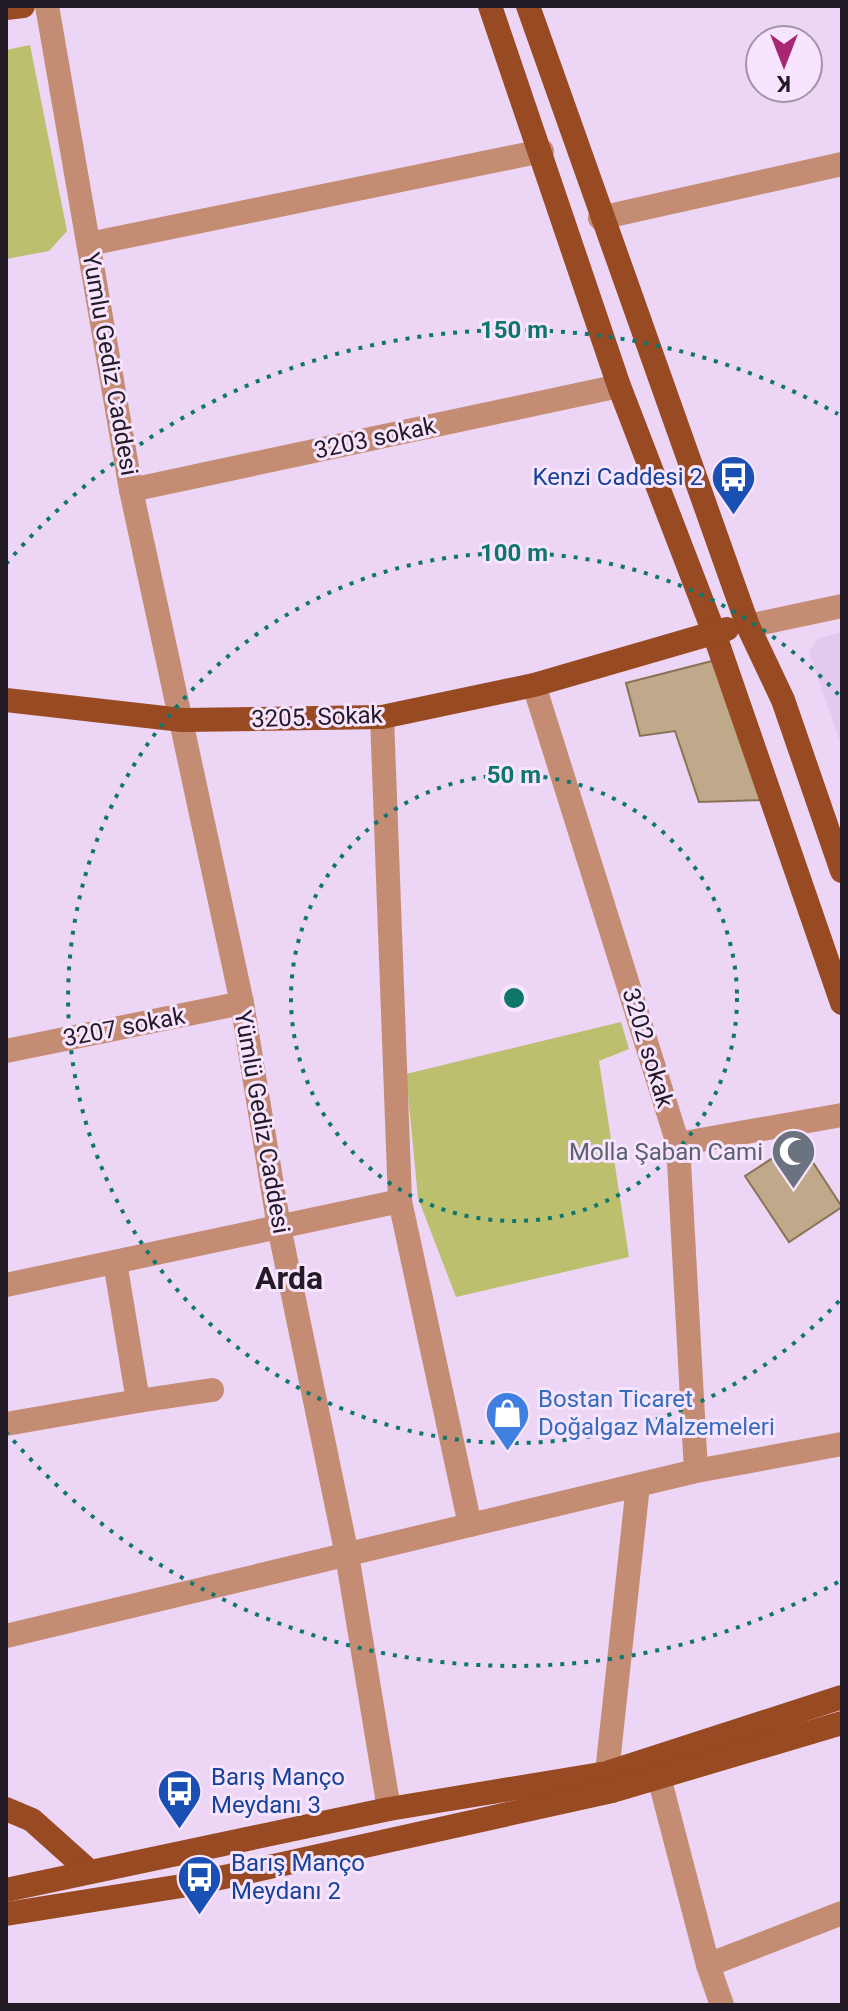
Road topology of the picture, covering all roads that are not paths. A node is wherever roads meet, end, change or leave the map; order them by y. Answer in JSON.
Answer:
{"nodes":[{"id":1,"x":23,"y":6,"type":"edge"},
{"id":2,"x":47,"y":6,"type":"edge"},
{"id":3,"x":490,"y":6,"type":"edge"},
{"id":4,"x":528,"y":6,"type":"edge"},
{"id":5,"x":6,"y":8,"type":"edge"},
{"id":6,"x":542,"y":151,"type":"junction"},
{"id":7,"x":842,"y":164,"type":"edge"},
{"id":8,"x":600,"y":218,"type":"junction"},
{"id":9,"x":89,"y":244,"type":"junction"},
{"id":10,"x":619,"y":386,"type":"junction"},
{"id":11,"x":131,"y":490,"type":"junction"},
{"id":12,"x":842,"y":606,"type":"edge"},
{"id":13,"x":748,"y":626,"type":"junction"},
{"id":14,"x":713,"y":630,"type":"junction"},
{"id":15,"x":534,"y":685,"type":"junction"},
{"id":16,"x":6,"y":700,"type":"edge"},
{"id":17,"x":382,"y":717,"type":"junction"},
{"id":18,"x":182,"y":720,"type":"junction"},
{"id":19,"x":842,"y":871,"type":"edge"},
{"id":20,"x":242,"y":1003,"type":"junction"},
{"id":21,"x":842,"y":1003,"type":"edge"},
{"id":22,"x":6,"y":1051,"type":"edge"},
{"id":23,"x":842,"y":1115,"type":"edge"},
{"id":24,"x":678,"y":1144,"type":"junction"},
{"id":25,"x":400,"y":1201,"type":"junction"},
{"id":26,"x":279,"y":1227,"type":"junction"},
{"id":27,"x":115,"y":1262,"type":"junction"},
{"id":28,"x":6,"y":1285,"type":"edge"},
{"id":29,"x":212,"y":1390,"type":"dead end"},
{"id":30,"x":138,"y":1401,"type":"junction"},
{"id":31,"x":6,"y":1424,"type":"edge"},
{"id":32,"x":842,"y":1444,"type":"edge"},
{"id":33,"x":696,"y":1471,"type":"junction"},
{"id":34,"x":638,"y":1485,"type":"junction"},
{"id":35,"x":470,"y":1525,"type":"junction"},
{"id":36,"x":347,"y":1555,"type":"junction"},
{"id":37,"x":6,"y":1636,"type":"edge"},
{"id":38,"x":842,"y":1697,"type":"edge"},
{"id":39,"x":842,"y":1723,"type":"edge"},
{"id":40,"x":657,"y":1768,"type":"junction"},
{"id":41,"x":609,"y":1782,"type":"junction"},
{"id":42,"x":6,"y":1809,"type":"edge"},
{"id":43,"x":389,"y":1809,"type":"junction"},
{"id":44,"x":90,"y":1872,"type":"junction"},
{"id":45,"x":6,"y":1890,"type":"edge"},
{"id":46,"x":842,"y":1913,"type":"edge"},
{"id":47,"x":6,"y":1914,"type":"edge"},
{"id":48,"x":708,"y":1965,"type":"junction"},
{"id":49,"x":722,"y":2005,"type":"edge"}],
"edges":[{"from":1,"to":5,"type":"main road"},
{"from":2,"to":9,"type":"street","name":"Yumlu Gediz Caddesi"},
{"from":3,"to":6,"type":"main road"},
{"from":4,"to":8,"type":"main road"},
{"from":6,"to":9,"type":"street"},
{"from":6,"to":10,"type":"main road"},
{"from":7,"to":8,"type":"street"},
{"from":8,"to":13,"type":"main road"},
{"from":9,"to":11,"type":"street","name":"Yumlu Gediz Caddesi"},
{"from":10,"to":11,"type":"street","name":"3203 sokak"},
{"from":10,"to":14,"type":"main road"},
{"from":11,"to":18,"type":"street","name":"Yumlu Gediz Caddesi"},
{"from":12,"to":13,"type":"street"},
{"from":13,"to":14,"type":"main road","name":"3205. Sokak"},
{"from":13,"to":19,"type":"main road"},
{"from":14,"to":15,"type":"main road","name":"3205. Sokak"},
{"from":14,"to":21,"type":"main road"},
{"from":15,"to":17,"type":"main road","name":"3205. Sokak"},
{"from":15,"to":24,"type":"street","name":"3202 sokak"},
{"from":16,"to":18,"type":"main road","name":"3205. Sokak"},
{"from":17,"to":18,"type":"main road","name":"3205. Sokak"},
{"from":17,"to":25,"type":"street"},
{"from":18,"to":20,"type":"street","name":"Yümlü Gediz Caddesi"},
{"from":20,"to":22,"type":"street","name":"3207 sokak"},
{"from":20,"to":26,"type":"street","name":"Yümlü Gediz Caddesi"},
{"from":23,"to":24,"type":"street"},
{"from":24,"to":33,"type":"street","name":"3202 sokak"},
{"from":25,"to":26,"type":"street"},
{"from":25,"to":35,"type":"street"},
{"from":26,"to":27,"type":"street"},
{"from":26,"to":36,"type":"street","name":"Yümlü Gediz Caddesi"},
{"from":27,"to":28,"type":"street"},
{"from":27,"to":30,"type":"street"},
{"from":29,"to":30,"type":"street"},
{"from":30,"to":31,"type":"street"},
{"from":32,"to":33,"type":"street"},
{"from":33,"to":34,"type":"street"},
{"from":34,"to":35,"type":"street"},
{"from":34,"to":41,"type":"street"},
{"from":35,"to":36,"type":"street"},
{"from":36,"to":37,"type":"street"},
{"from":36,"to":43,"type":"street","name":"Yümlü Gediz Caddesi"},
{"from":38,"to":40,"type":"main road"},
{"from":39,"to":40,"type":"main road"},
{"from":40,"to":41,"type":"main road"},
{"from":40,"to":48,"type":"street"},
{"from":41,"to":43,"type":"main road"},
{"from":41,"to":47,"type":"main road"},
{"from":42,"to":44,"type":"main road"},
{"from":43,"to":44,"type":"main road"},
{"from":44,"to":45,"type":"main road"},
{"from":46,"to":48,"type":"street"},
{"from":48,"to":49,"type":"street"}]}
